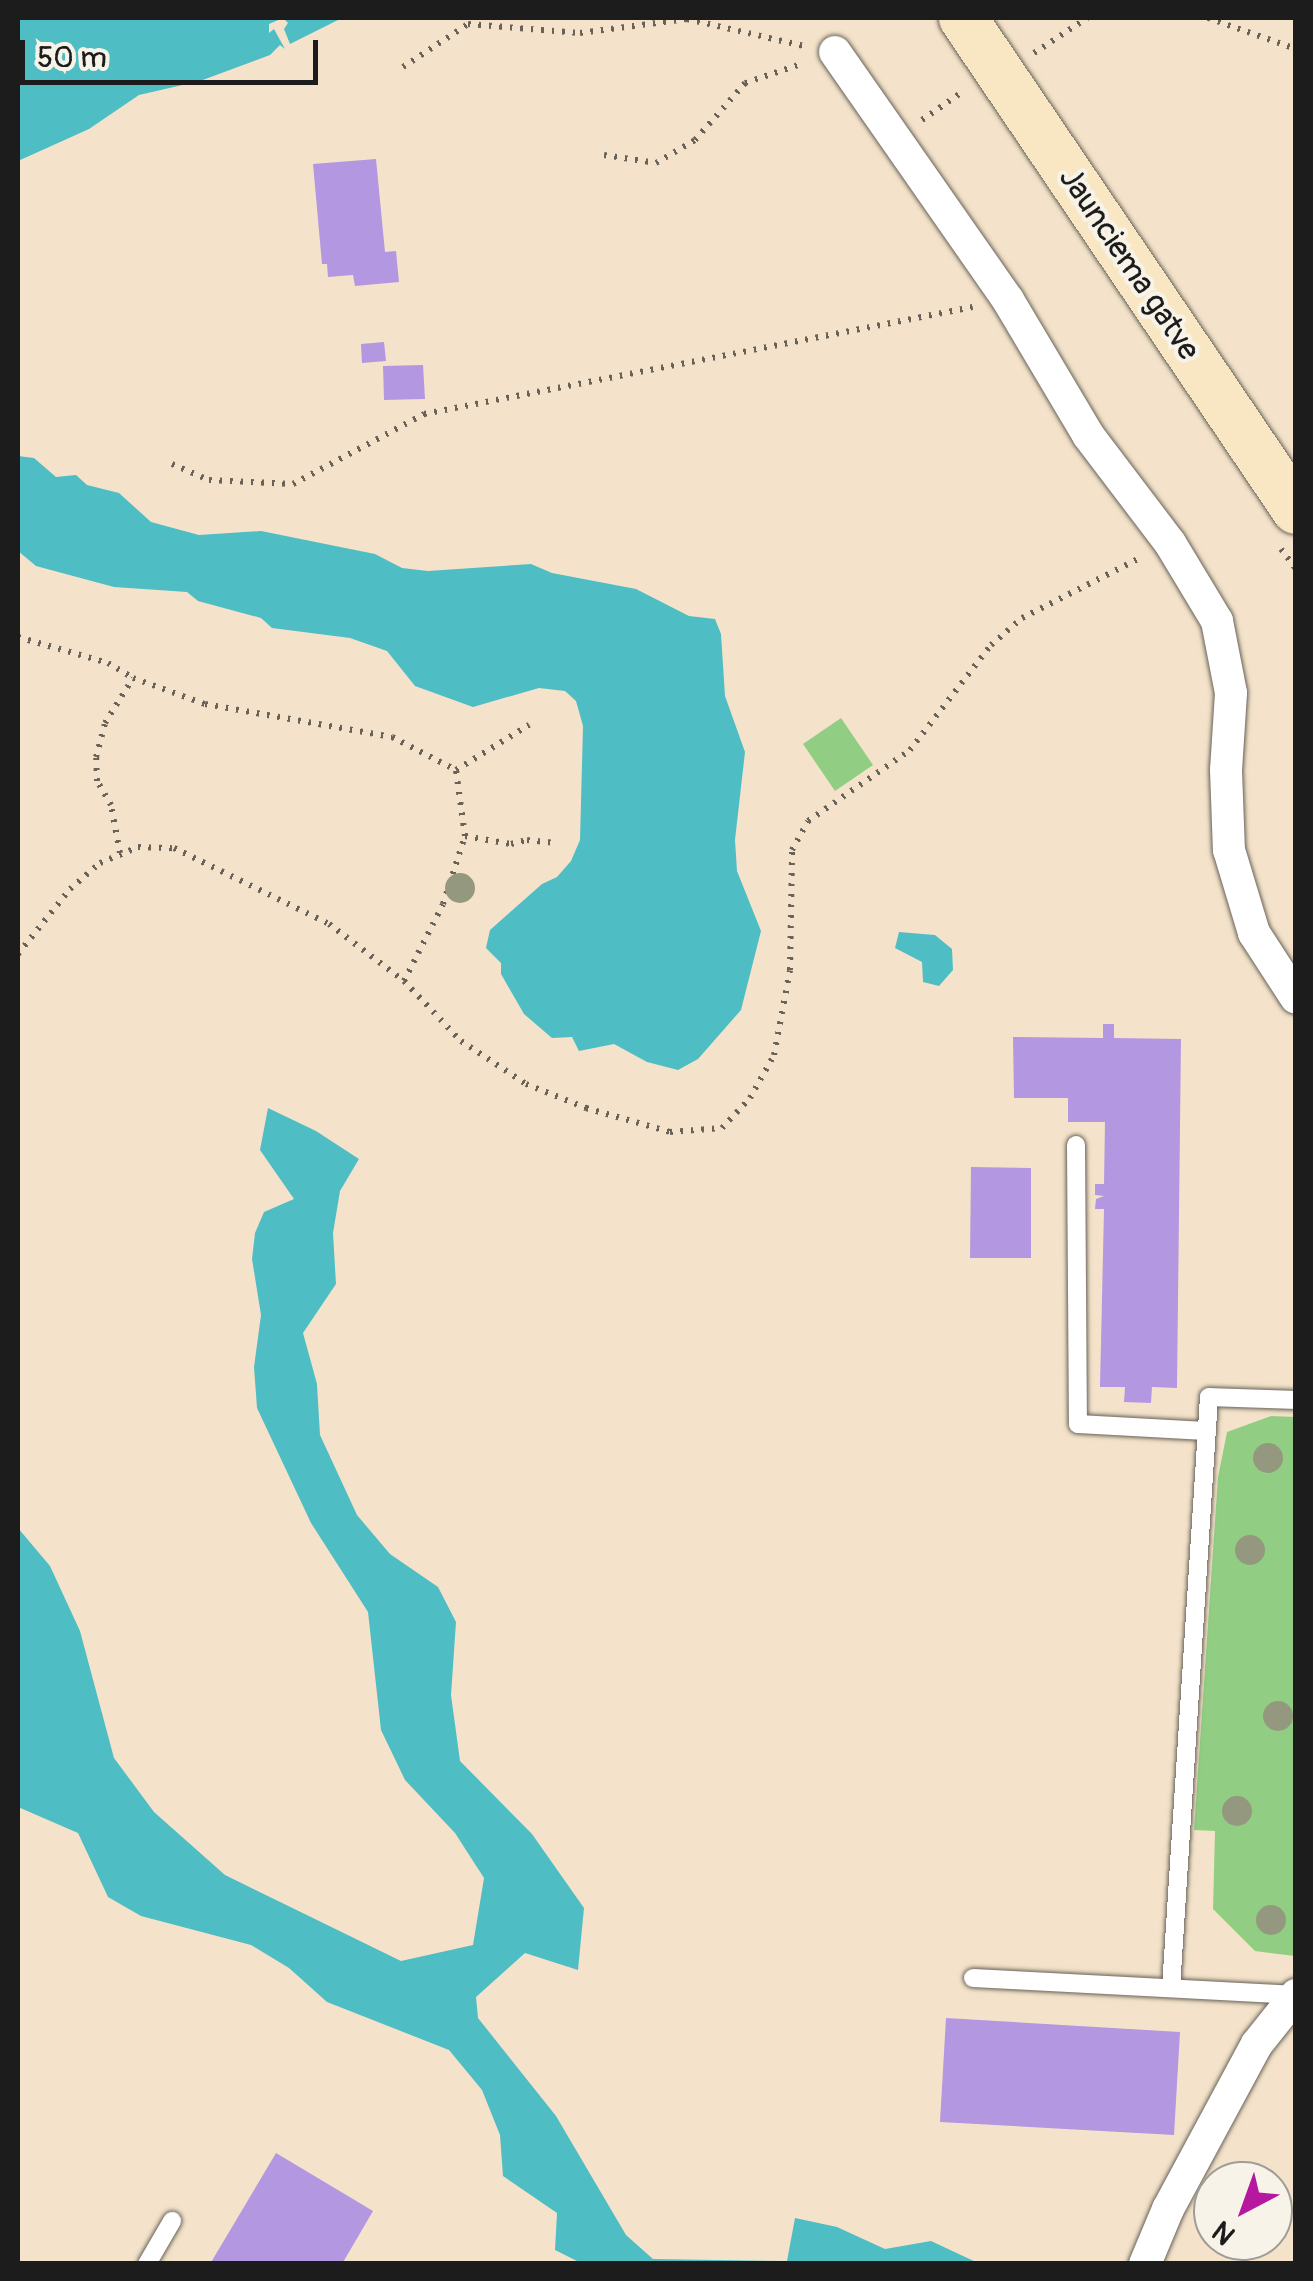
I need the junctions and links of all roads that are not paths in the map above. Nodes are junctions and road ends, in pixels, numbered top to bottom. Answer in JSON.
{"nodes":[{"id":1,"x":963,"y":18,"type":"edge"},
{"id":2,"x":834,"y":52,"type":"road end"},
{"id":3,"x":1296,"y":510,"type":"edge"},
{"id":4,"x":1296,"y":998,"type":"edge"},
{"id":5,"x":1076,"y":1145,"type":"dead end"},
{"id":6,"x":1296,"y":1400,"type":"edge"},
{"id":7,"x":1206,"y":1431,"type":"junction"},
{"id":8,"x":973,"y":1978,"type":"dead end"},
{"id":9,"x":1171,"y":1988,"type":"junction"},
{"id":10,"x":1294,"y":1995,"type":"edge"},
{"id":11,"x":172,"y":2221,"type":"dead end"},
{"id":12,"x":146,"y":2264,"type":"edge"},
{"id":13,"x":1144,"y":2264,"type":"edge"}],
"edges":[{"from":1,"to":3,"type":"main road","name":"Jaunciema gatve"},
{"from":2,"to":4,"type":"street"},
{"from":5,"to":7,"type":"lane"},
{"from":6,"to":7,"type":"lane"},
{"from":7,"to":9,"type":"lane"},
{"from":8,"to":9,"type":"lane"},
{"from":9,"to":10,"type":"lane"},
{"from":10,"to":13,"type":"street"},
{"from":11,"to":12,"type":"lane"}]}
